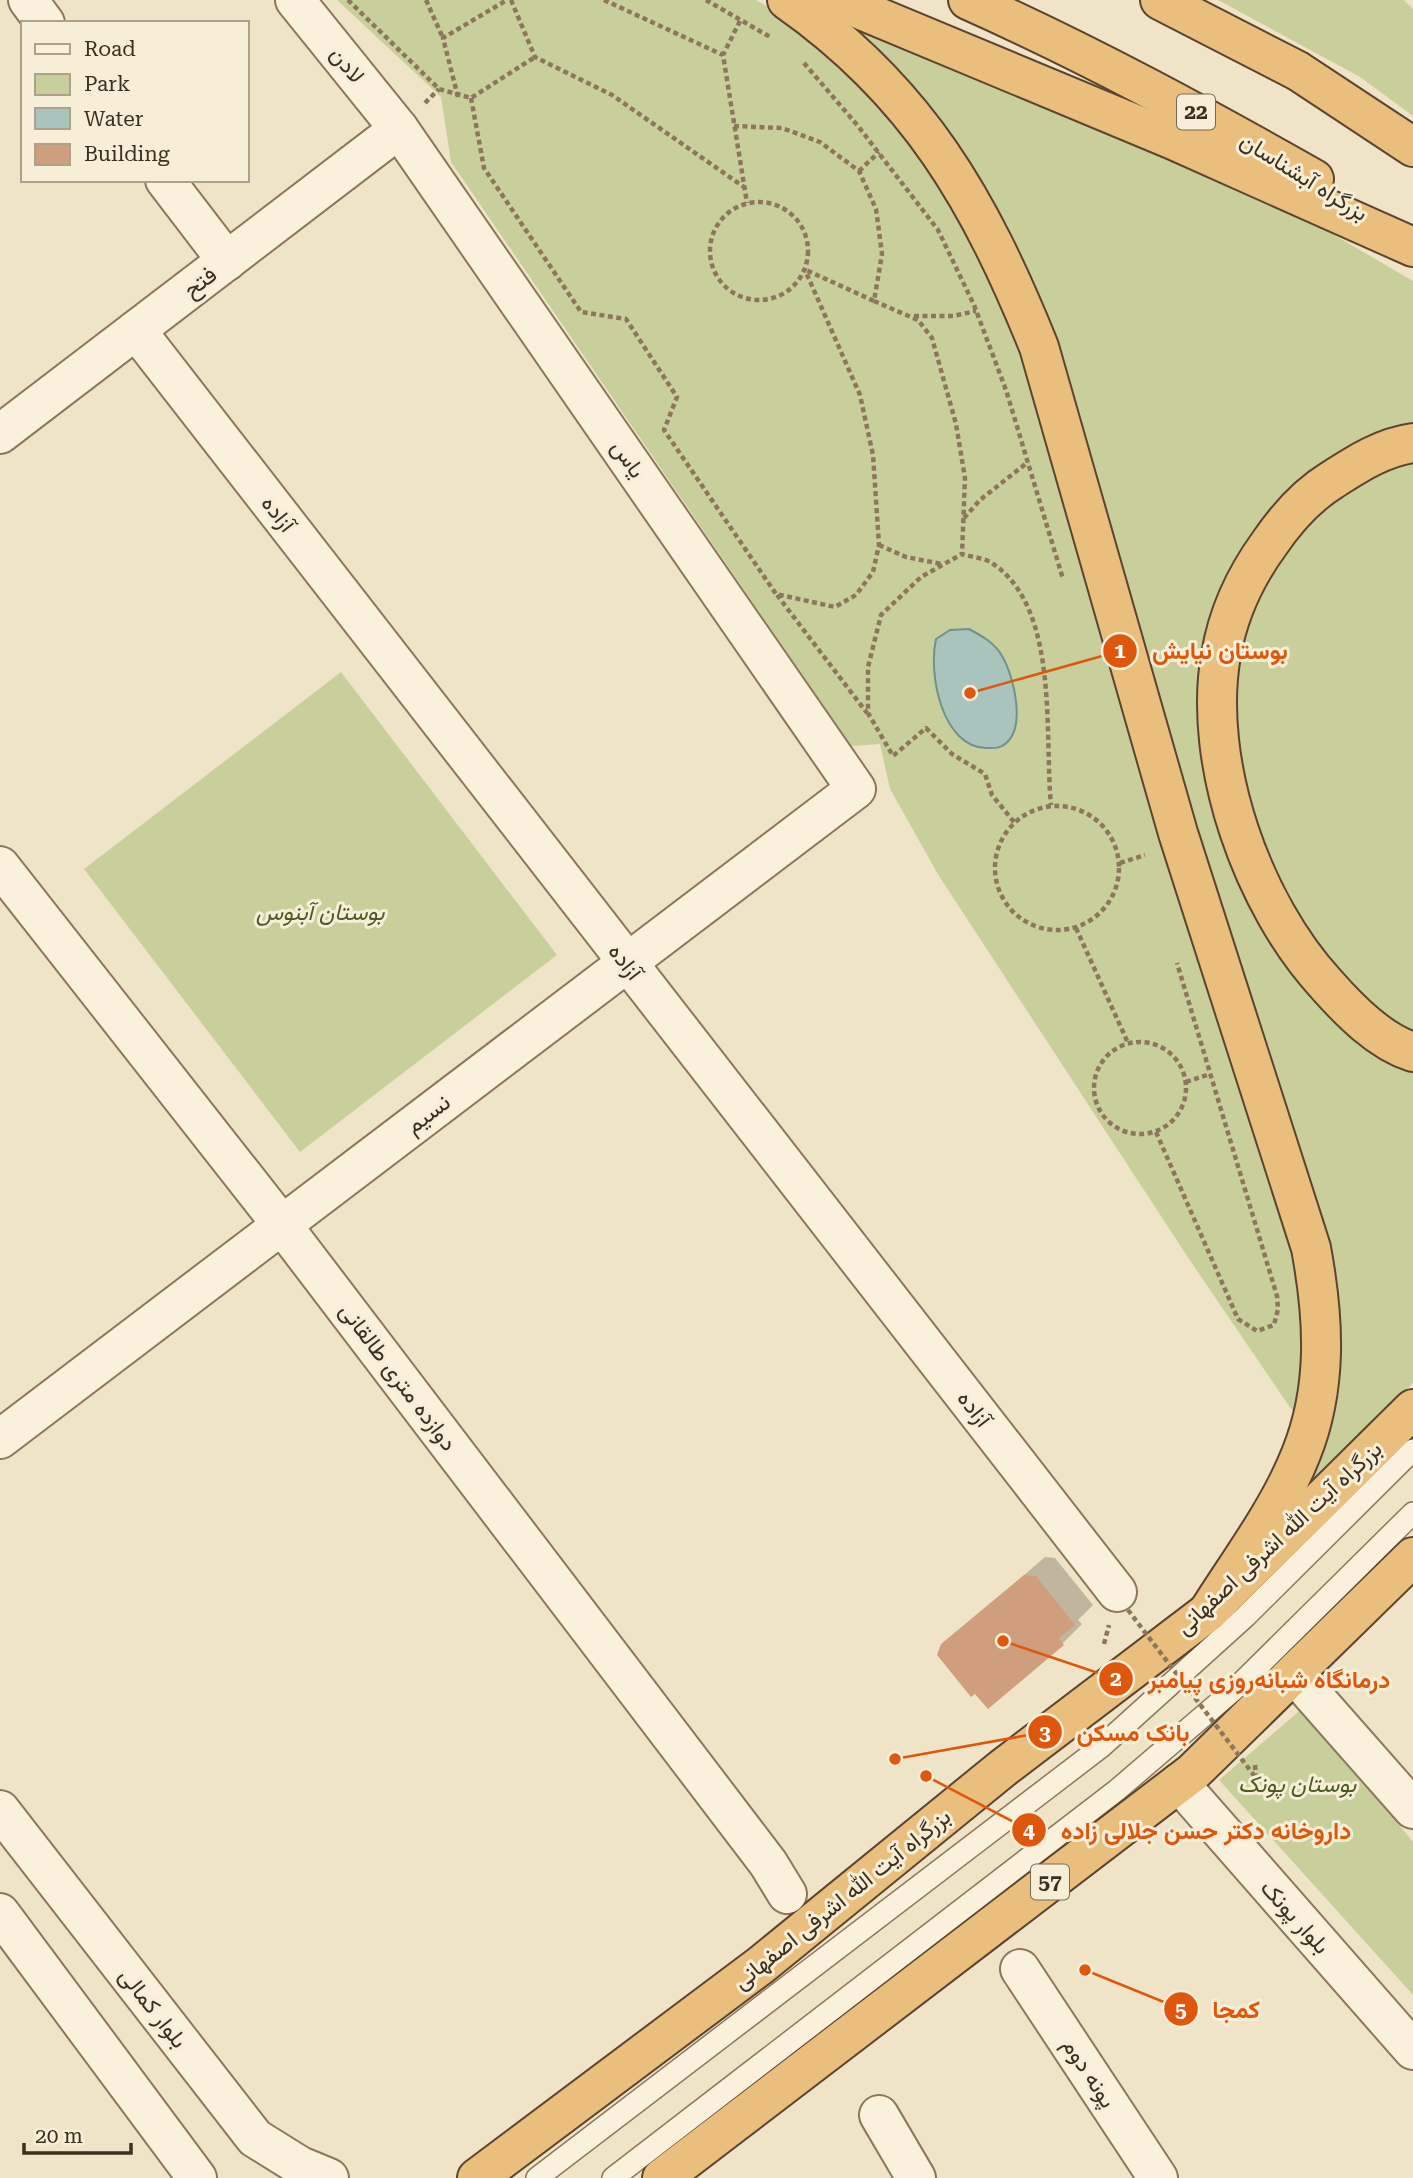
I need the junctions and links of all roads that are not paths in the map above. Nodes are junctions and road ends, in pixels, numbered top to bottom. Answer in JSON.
{"nodes":[{"id":1,"x":28,"y":0,"type":"edge"},
{"id":2,"x":295,"y":0,"type":"edge"},
{"id":3,"x":787,"y":0,"type":"edge"},
{"id":4,"x":837,"y":0,"type":"edge"},
{"id":5,"x":968,"y":0,"type":"edge"},
{"id":6,"x":1160,"y":0,"type":"edge"},
{"id":7,"x":44,"y":21,"type":"edge"},
{"id":8,"x":399,"y":130,"type":"junction"},
{"id":9,"x":1413,"y":147,"type":"edge"},
{"id":10,"x":167,"y":182,"type":"edge"},
{"id":11,"x":1413,"y":246,"type":"edge"},
{"id":12,"x":227,"y":261,"type":"junction"},
{"id":13,"x":136,"y":330,"type":"junction"},
{"id":14,"x":3,"y":424,"type":"edge"},
{"id":15,"x":1413,"y":443,"type":"edge"},
{"id":16,"x":856,"y":789,"type":"joint"},
{"id":17,"x":0,"y":866,"type":"edge"},
{"id":18,"x":626,"y":964,"type":"junction"},
{"id":19,"x":1413,"y":1052,"type":"edge"},
{"id":20,"x":282,"y":1225,"type":"junction"},
{"id":21,"x":1413,"y":1409,"type":"edge"},
{"id":22,"x":0,"y":1439,"type":"edge"},
{"id":23,"x":1413,"y":1450,"type":"edge"},
{"id":24,"x":1413,"y":1513,"type":"edge"},
{"id":25,"x":1413,"y":1557,"type":"edge"},
{"id":26,"x":1122,"y":1602,"type":"road end"},
{"id":27,"x":1208,"y":1612,"type":"junction"},
{"id":28,"x":1295,"y":1675,"type":"junction"},
{"id":29,"x":1179,"y":1783,"type":"junction"},
{"id":30,"x":1413,"y":1809,"type":"edge"},
{"id":31,"x":0,"y":1810,"type":"edge"},
{"id":32,"x":787,"y":1894,"type":"dead end"},
{"id":33,"x":0,"y":1913,"type":"edge"},
{"id":34,"x":1020,"y":1969,"type":"dead end"},
{"id":35,"x":1413,"y":2050,"type":"edge"},
{"id":36,"x":879,"y":2115,"type":"dead end"},
{"id":37,"x":312,"y":2174,"type":"edge"},
{"id":38,"x":478,"y":2177,"type":"edge"},
{"id":39,"x":197,"y":2178,"type":"edge"},
{"id":40,"x":537,"y":2178,"type":"edge"},
{"id":41,"x":613,"y":2178,"type":"edge"},
{"id":42,"x":662,"y":2178,"type":"edge"},
{"id":43,"x":916,"y":2178,"type":"edge"},
{"id":44,"x":1158,"y":2178,"type":"edge"}],
"edges":[{"from":1,"to":7,"type":"street"},
{"from":2,"to":8,"type":"street","name":"لادن"},
{"from":3,"to":27,"type":"highway"},
{"from":4,"to":11,"type":"highway"},
{"from":5,"to":11,"type":"highway","name":"بزرگراه آبشناسان","number":"22"},
{"from":6,"to":9,"type":"highway"},
{"from":8,"to":12,"type":"street","name":"فتح"},
{"from":8,"to":16,"type":"street","name":"یاس"},
{"from":10,"to":12,"type":"street"},
{"from":12,"to":13,"type":"street","name":"فتح"},
{"from":13,"to":14,"type":"street","name":"فتح"},
{"from":13,"to":18,"type":"street","name":"آزاده"},
{"from":15,"to":19,"type":"highway"},
{"from":16,"to":18,"type":"street","name":"نسیم"},
{"from":17,"to":20,"type":"street","name":"دوازده متری طالقانی"},
{"from":18,"to":20,"type":"street","name":"نسیم"},
{"from":18,"to":26,"type":"street","name":"آزاده"},
{"from":20,"to":22,"type":"street","name":"نسیم"},
{"from":20,"to":32,"type":"street","name":"دوازده متری طالقانی"},
{"from":21,"to":27,"type":"highway","name":"بزرگراه آیت الله اشرفی اصفهانی"},
{"from":23,"to":40,"type":"lane"},
{"from":24,"to":41,"type":"lane"},
{"from":25,"to":28,"type":"highway","number":"57"},
{"from":27,"to":38,"type":"highway","name":"بزرگراه آیت الله اشرفی اصفهانی"},
{"from":28,"to":29,"type":"highway","number":"57"},
{"from":28,"to":30,"type":"street"},
{"from":29,"to":35,"type":"street","name":"بلوار پونک"},
{"from":29,"to":42,"type":"highway","number":"57"},
{"from":31,"to":37,"type":"street","name":"بلوار کمالی"},
{"from":33,"to":39,"type":"street"},
{"from":34,"to":44,"type":"street","name":"پونه دوم"},
{"from":36,"to":43,"type":"street"}]}
